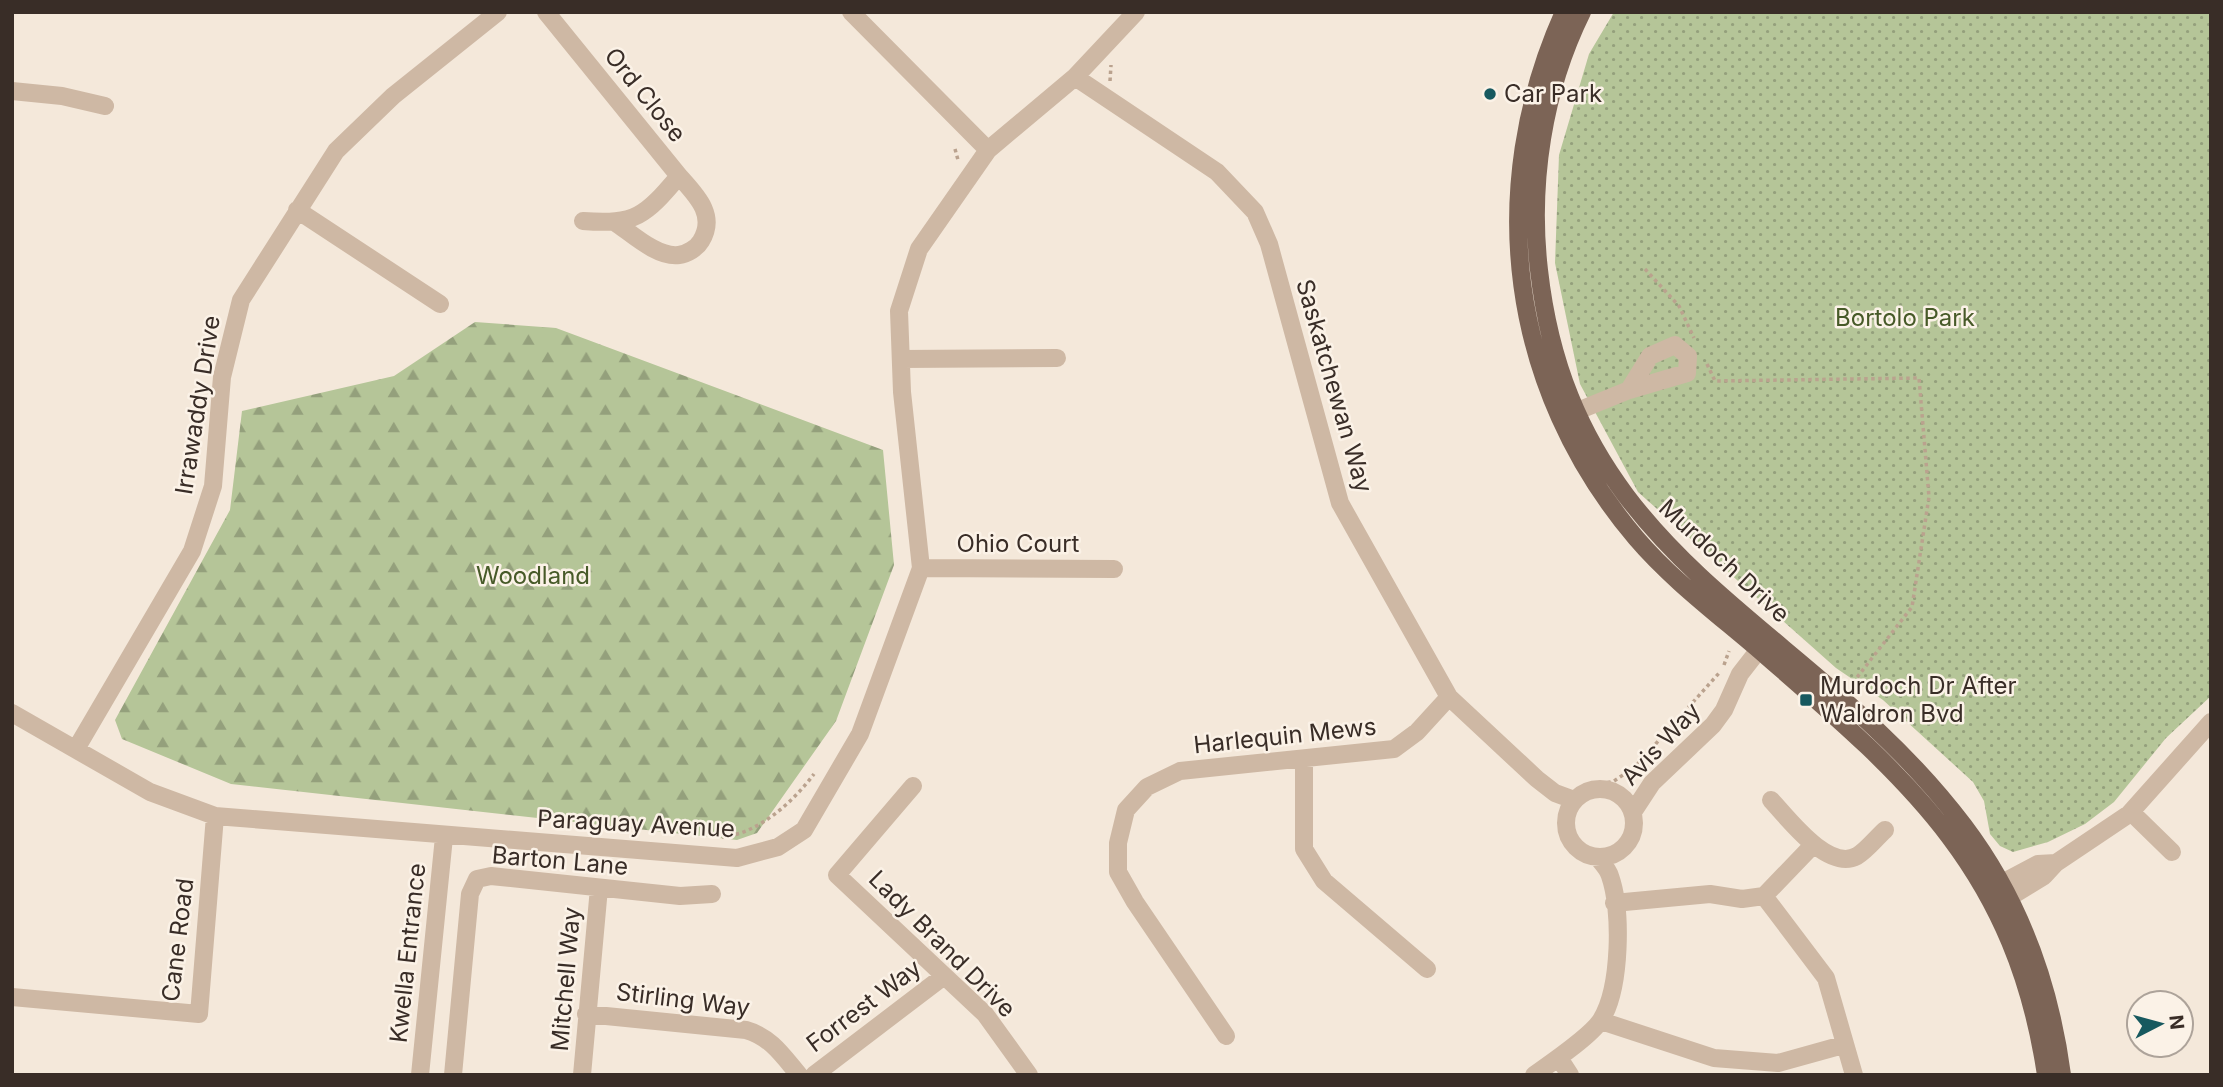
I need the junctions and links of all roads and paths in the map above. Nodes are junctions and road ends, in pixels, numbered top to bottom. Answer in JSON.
{"nodes":[{"id":1,"x":498,"y":12,"type":"edge"},
{"id":2,"x":546,"y":12,"type":"edge"},
{"id":3,"x":851,"y":12,"type":"edge"},
{"id":4,"x":1136,"y":12,"type":"edge"},
{"id":5,"x":1564,"y":12,"type":"edge"},
{"id":6,"x":1582,"y":12,"type":"edge"},
{"id":7,"x":1114,"y":60,"type":"dead end"},
{"id":8,"x":1075,"y":77,"type":"junction"},
{"id":9,"x":1115,"y":87,"type":"dead end"},
{"id":10,"x":12,"y":91,"type":"edge"},
{"id":11,"x":105,"y":106,"type":"dead end"},
{"id":12,"x":955,"y":149,"type":"dead end"},
{"id":13,"x":988,"y":149,"type":"junction"},
{"id":14,"x":958,"y":168,"type":"dead end"},
{"id":15,"x":678,"y":176,"type":"junction"},
{"id":16,"x":297,"y":211,"type":"junction"},
{"id":17,"x":583,"y":221,"type":"dead end"},
{"id":18,"x":616,"y":223,"type":"junction"},
{"id":19,"x":1645,"y":269,"type":"dead end"},
{"id":20,"x":440,"y":303,"type":"dead end"},
{"id":21,"x":1697,"y":344,"type":"dead end"},
{"id":22,"x":1703,"y":356,"type":"dead end"},
{"id":23,"x":1057,"y":358,"type":"dead end"},
{"id":24,"x":901,"y":359,"type":"junction"},
{"id":25,"x":1629,"y":390,"type":"dead end"},
{"id":26,"x":1574,"y":412,"type":"junction"},
{"id":27,"x":921,"y":568,"type":"junction"},
{"id":28,"x":1114,"y":569,"type":"dead end"},
{"id":29,"x":1763,"y":644,"type":"junction"},
{"id":30,"x":1728,"y":651,"type":"dead end"},
{"id":31,"x":1847,"y":691,"type":"dead end"},
{"id":32,"x":1449,"y":697,"type":"junction"},
{"id":33,"x":12,"y":713,"type":"edge"},
{"id":34,"x":2211,"y":722,"type":"edge"},
{"id":35,"x":76,"y":749,"type":"junction"},
{"id":36,"x":1304,"y":759,"type":"junction"},
{"id":37,"x":820,"y":767,"type":"dead end"},
{"id":38,"x":913,"y":786,"type":"dead end"},
{"id":39,"x":1579,"y":795,"type":"junction"},
{"id":40,"x":1771,"y":800,"type":"dead end"},
{"id":41,"x":1633,"y":812,"type":"junction"},
{"id":42,"x":2131,"y":812,"type":"junction"},
{"id":43,"x":215,"y":816,"type":"junction"},
{"id":44,"x":1885,"y":830,"type":"dead end"},
{"id":45,"x":444,"y":836,"type":"junction"},
{"id":46,"x":716,"y":838,"type":"dead end"},
{"id":47,"x":1813,"y":845,"type":"junction"},
{"id":48,"x":2172,"y":852,"type":"dead end"},
{"id":49,"x":1598,"y":858,"type":"junction"},
{"id":50,"x":599,"y":888,"type":"junction"},
{"id":51,"x":712,"y":894,"type":"dead end"},
{"id":52,"x":1999,"y":895,"type":"junction"},
{"id":53,"x":1764,"y":896,"type":"junction"},
{"id":54,"x":1614,"y":902,"type":"junction"},
{"id":55,"x":1427,"y":969,"type":"dead end"},
{"id":56,"x":944,"y":976,"type":"junction"},
{"id":57,"x":12,"y":997,"type":"edge"},
{"id":58,"x":586,"y":1014,"type":"junction"},
{"id":59,"x":1601,"y":1021,"type":"junction"},
{"id":60,"x":1226,"y":1036,"type":"dead end"},
{"id":61,"x":1843,"y":1045,"type":"junction"},
{"id":62,"x":1559,"y":1058,"type":"junction"},
{"id":63,"x":1713,"y":1066,"type":"edge"},
{"id":64,"x":420,"y":1075,"type":"edge"},
{"id":65,"x":453,"y":1075,"type":"edge"},
{"id":66,"x":582,"y":1075,"type":"edge"},
{"id":67,"x":799,"y":1075,"type":"edge"},
{"id":68,"x":814,"y":1075,"type":"edge"},
{"id":69,"x":1029,"y":1075,"type":"edge"},
{"id":70,"x":1534,"y":1075,"type":"edge"},
{"id":71,"x":1570,"y":1075,"type":"edge"},
{"id":72,"x":1854,"y":1075,"type":"edge"},
{"id":73,"x":2046,"y":1075,"type":"edge"},
{"id":74,"x":2063,"y":1075,"type":"edge"}],
"edges":[{"from":1,"to":16,"type":"street","name":"Irrawaddy Drive"},
{"from":2,"to":15,"type":"street","name":"Ord Close"},
{"from":3,"to":13,"type":"street"},
{"from":4,"to":8,"type":"street","name":"Paraguay Avenue"},
{"from":5,"to":29,"type":"main road","name":"Murdoch Drive"},
{"from":6,"to":26,"type":"main road","name":"Murdoch Drive"},
{"from":7,"to":9,"type":"path"},
{"from":8,"to":13,"type":"street","name":"Paraguay Avenue"},
{"from":8,"to":32,"type":"street","name":"Saskatchewan Way"},
{"from":10,"to":11,"type":"street"},
{"from":12,"to":14,"type":"path"},
{"from":13,"to":24,"type":"street","name":"Paraguay Avenue"},
{"from":15,"to":18,"type":"street","name":"Ord Close"},
{"from":15,"to":18,"type":"street","name":"Ord Close"},
{"from":16,"to":20,"type":"street"},
{"from":16,"to":35,"type":"street","name":"Irrawaddy Drive"},
{"from":17,"to":18,"type":"street","name":"Ord Close"},
{"from":19,"to":21,"type":"path"},
{"from":22,"to":31,"type":"path"},
{"from":23,"to":24,"type":"street"},
{"from":24,"to":27,"type":"street","name":"Paraguay Avenue"},
{"from":25,"to":26,"type":"street"},
{"from":26,"to":29,"type":"main road","name":"Murdoch Drive"},
{"from":27,"to":28,"type":"street","name":"Ohio Court"},
{"from":27,"to":45,"type":"street","name":"Paraguay Avenue"},
{"from":29,"to":41,"type":"street","name":"Avis Way"},
{"from":29,"to":52,"type":"main road","name":"Murdoch Drive"},
{"from":30,"to":39,"type":"path"},
{"from":32,"to":36,"type":"street","name":"Harlequin Mews"},
{"from":32,"to":39,"type":"street","name":"Saskatchewan Way"},
{"from":33,"to":35,"type":"street","name":"Paraguay Avenue"},
{"from":34,"to":42,"type":"street"},
{"from":35,"to":43,"type":"street","name":"Paraguay Avenue"},
{"from":36,"to":55,"type":"street"},
{"from":36,"to":60,"type":"street","name":"Harlequin Mews"},
{"from":37,"to":46,"type":"path"},
{"from":38,"to":56,"type":"street","name":"Lady Brand Drive"},
{"from":39,"to":41,"type":"street"},
{"from":39,"to":49,"type":"street"},
{"from":40,"to":47,"type":"street"},
{"from":41,"to":49,"type":"street"},
{"from":42,"to":48,"type":"street"},
{"from":42,"to":52,"type":"street"},
{"from":43,"to":45,"type":"street","name":"Paraguay Avenue"},
{"from":43,"to":57,"type":"street","name":"Cane Road"},
{"from":44,"to":47,"type":"street"},
{"from":45,"to":64,"type":"street","name":"Kwella Entrance"},
{"from":47,"to":53,"type":"street"},
{"from":49,"to":54,"type":"street"},
{"from":50,"to":51,"type":"street","name":"Barton Lane"},
{"from":50,"to":58,"type":"street","name":"Mitchell Way"},
{"from":50,"to":65,"type":"street","name":"Barton Lane"},
{"from":52,"to":73,"type":"main road","name":"Murdoch Drive"},
{"from":52,"to":74,"type":"main road","name":"Murdoch Drive"},
{"from":53,"to":54,"type":"street"},
{"from":53,"to":61,"type":"street"},
{"from":54,"to":59,"type":"street"},
{"from":56,"to":68,"type":"street","name":"Forrest Way"},
{"from":56,"to":69,"type":"street","name":"Lady Brand Drive"},
{"from":58,"to":66,"type":"street","name":"Mitchell Way"},
{"from":58,"to":67,"type":"street","name":"Stirling Way"},
{"from":59,"to":62,"type":"street"},
{"from":59,"to":63,"type":"street"},
{"from":61,"to":63,"type":"street"},
{"from":61,"to":72,"type":"street"},
{"from":62,"to":70,"type":"street"},
{"from":62,"to":71,"type":"street"}]}
